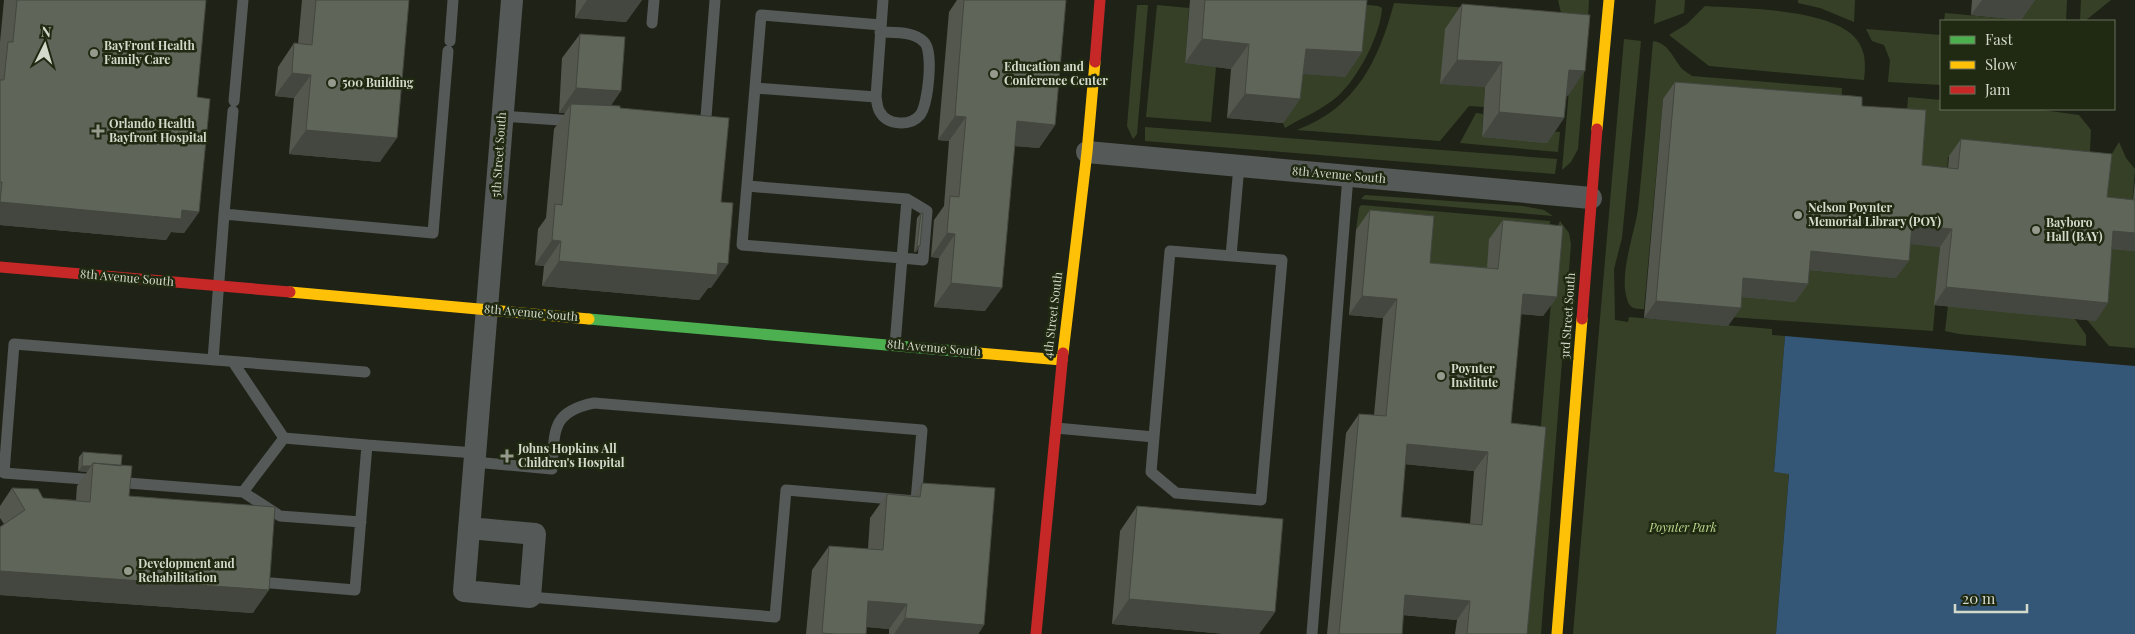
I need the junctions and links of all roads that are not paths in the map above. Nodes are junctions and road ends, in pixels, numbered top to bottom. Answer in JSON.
{"nodes":[{"id":1,"x":242,"y":0,"type":"edge"},
{"id":2,"x":453,"y":0,"type":"edge"},
{"id":3,"x":512,"y":0,"type":"edge"},
{"id":4,"x":654,"y":0,"type":"edge"},
{"id":5,"x":715,"y":0,"type":"edge"},
{"id":6,"x":882,"y":0,"type":"edge"},
{"id":7,"x":1100,"y":0,"type":"edge"},
{"id":8,"x":1609,"y":0,"type":"edge"},
{"id":9,"x":652,"y":23,"type":"dead end"},
{"id":10,"x":881,"y":29,"type":"junction"},
{"id":11,"x":755,"y":88,"type":"junction"},
{"id":12,"x":876,"y":97,"type":"junction"},
{"id":13,"x":502,"y":116,"type":"junction"},
{"id":14,"x":587,"y":122,"type":"edge"},
{"id":15,"x":700,"y":131,"type":"edge"},
{"id":16,"x":1087,"y":152,"type":"junction"},
{"id":17,"x":1239,"y":166,"type":"junction"},
{"id":18,"x":1348,"y":176,"type":"junction"},
{"id":19,"x":747,"y":186,"type":"junction"},
{"id":20,"x":1591,"y":198,"type":"junction"},
{"id":21,"x":907,"y":199,"type":"junction"},
{"id":22,"x":224,"y":214,"type":"junction"},
{"id":23,"x":1231,"y":256,"type":"junction"},
{"id":24,"x":902,"y":258,"type":"junction"},
{"id":25,"x":0,"y":267,"type":"edge"},
{"id":26,"x":218,"y":286,"type":"junction"},
{"id":27,"x":487,"y":310,"type":"junction"},
{"id":28,"x":895,"y":345,"type":"junction"},
{"id":29,"x":213,"y":360,"type":"junction"},
{"id":30,"x":1062,"y":360,"type":"junction"},
{"id":31,"x":233,"y":362,"type":"junction"},
{"id":32,"x":365,"y":372,"type":"dead end"},
{"id":33,"x":1056,"y":428,"type":"junction"},
{"id":34,"x":1154,"y":437,"type":"junction"},
{"id":35,"x":284,"y":438,"type":"junction"},
{"id":36,"x":367,"y":445,"type":"junction"},
{"id":37,"x":475,"y":458,"type":"junction"},
{"id":38,"x":243,"y":492,"type":"junction"},
{"id":39,"x":361,"y":522,"type":"junction"},
{"id":40,"x":469,"y":528,"type":"junction"},
{"id":41,"x":271,"y":583,"type":"edge"},
{"id":42,"x":530,"y":596,"type":"junction"},
{"id":43,"x":1036,"y":634,"type":"edge"},
{"id":44,"x":1312,"y":634,"type":"edge"},
{"id":45,"x":1557,"y":634,"type":"edge"}],
"edges":[{"from":1,"to":22,"type":"lane"},
{"from":2,"to":22,"type":"lane"},
{"from":3,"to":13,"type":"street","name":"5th Street South"},
{"from":4,"to":9,"type":"lane"},
{"from":5,"to":15,"type":"lane"},
{"from":6,"to":10,"type":"lane"},
{"from":7,"to":16,"type":"street","name":"4th Street South"},
{"from":8,"to":20,"type":"street","name":"3rd Street South"},
{"from":10,"to":11,"type":"lane"},
{"from":10,"to":12,"type":"lane"},
{"from":10,"to":12,"type":"lane"},
{"from":11,"to":12,"type":"lane"},
{"from":11,"to":19,"type":"lane"},
{"from":13,"to":14,"type":"lane"},
{"from":13,"to":27,"type":"street","name":"5th Street South"},
{"from":16,"to":17,"type":"street","name":"8th Avenue South"},
{"from":16,"to":30,"type":"street","name":"4th Street South"},
{"from":17,"to":18,"type":"street","name":"8th Avenue South"},
{"from":17,"to":23,"type":"lane"},
{"from":18,"to":20,"type":"street","name":"8th Avenue South"},
{"from":18,"to":44,"type":"lane"},
{"from":19,"to":21,"type":"lane"},
{"from":19,"to":24,"type":"lane"},
{"from":20,"to":45,"type":"street","name":"3rd Street South"},
{"from":21,"to":24,"type":"lane"},
{"from":21,"to":24,"type":"lane"},
{"from":22,"to":26,"type":"lane"},
{"from":23,"to":34,"type":"lane"},
{"from":23,"to":34,"type":"lane"},
{"from":24,"to":28,"type":"lane"},
{"from":25,"to":26,"type":"street","name":"8th Avenue South"},
{"from":26,"to":27,"type":"street","name":"8th Avenue South"},
{"from":26,"to":29,"type":"lane"},
{"from":27,"to":28,"type":"street","name":"8th Avenue South"},
{"from":27,"to":37,"type":"street","name":"5th Street South"},
{"from":28,"to":30,"type":"street","name":"8th Avenue South"},
{"from":29,"to":31,"type":"lane"},
{"from":29,"to":38,"type":"lane"},
{"from":30,"to":33,"type":"street","name":"4th Street South"},
{"from":31,"to":32,"type":"lane"},
{"from":31,"to":35,"type":"lane"},
{"from":33,"to":34,"type":"lane"},
{"from":33,"to":43,"type":"street","name":"4th Street South"},
{"from":35,"to":36,"type":"lane"},
{"from":35,"to":38,"type":"lane"},
{"from":36,"to":37,"type":"lane"},
{"from":36,"to":39,"type":"lane"},
{"from":37,"to":40,"type":"street","name":"5th Street South"},
{"from":37,"to":42,"type":"lane"},
{"from":38,"to":39,"type":"lane"},
{"from":39,"to":41,"type":"lane"},
{"from":40,"to":42,"type":"street"},
{"from":40,"to":42,"type":"street","name":"5th Street South"}]}
